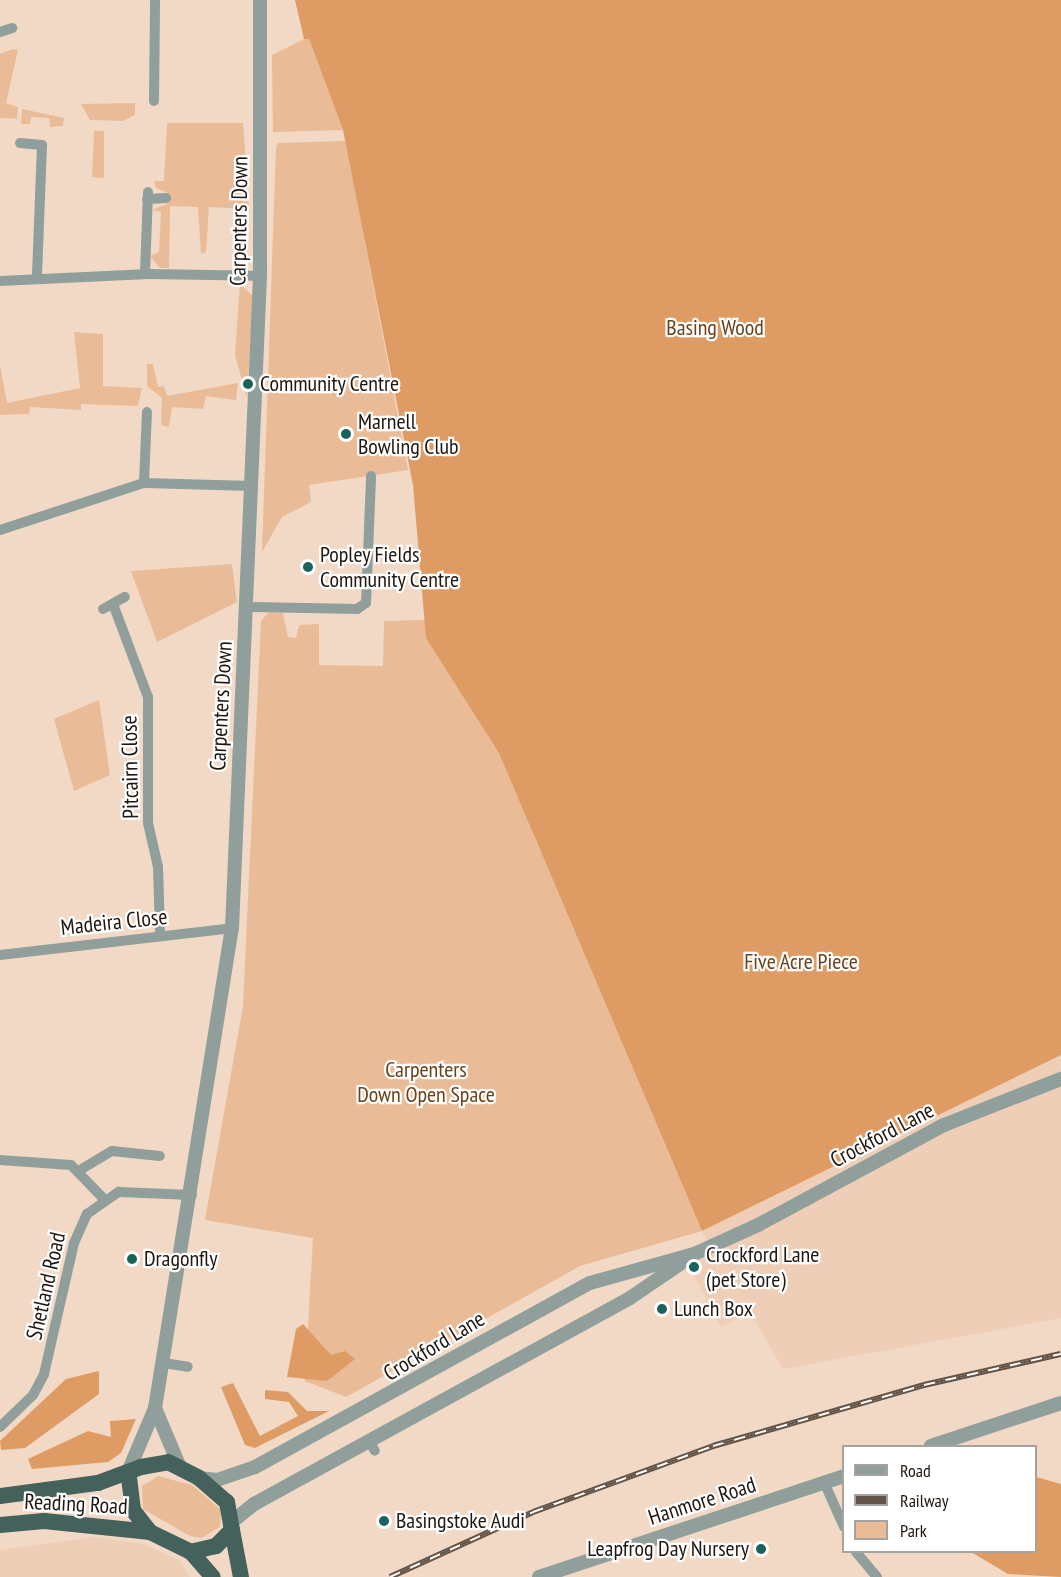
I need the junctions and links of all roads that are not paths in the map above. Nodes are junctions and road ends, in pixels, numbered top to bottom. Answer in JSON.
{"nodes":[{"id":1,"x":155,"y":0,"type":"edge"},
{"id":2,"x":260,"y":0,"type":"edge"},
{"id":3,"x":12,"y":27,"type":"dead end"},
{"id":4,"x":0,"y":32,"type":"edge"},
{"id":5,"x":154,"y":101,"type":"dead end"},
{"id":6,"x":20,"y":143,"type":"dead end"},
{"id":7,"x":166,"y":198,"type":"dead end"},
{"id":8,"x":145,"y":274,"type":"junction"},
{"id":9,"x":260,"y":276,"type":"junction"},
{"id":10,"x":37,"y":277,"type":"junction"},
{"id":11,"x":0,"y":281,"type":"edge"},
{"id":12,"x":147,"y":412,"type":"dead end"},
{"id":13,"x":371,"y":476,"type":"dead end"},
{"id":14,"x":144,"y":483,"type":"junction"},
{"id":15,"x":252,"y":486,"type":"junction"},
{"id":16,"x":0,"y":530,"type":"edge"},
{"id":17,"x":125,"y":597,"type":"dead end"},
{"id":18,"x":113,"y":604,"type":"junction"},
{"id":19,"x":247,"y":607,"type":"junction"},
{"id":20,"x":102,"y":609,"type":"dead end"},
{"id":21,"x":232,"y":928,"type":"junction"},
{"id":22,"x":160,"y":936,"type":"junction"},
{"id":23,"x":0,"y":955,"type":"edge"},
{"id":24,"x":1061,"y":1079,"type":"edge"},
{"id":25,"x":163,"y":1159,"type":"dead end"},
{"id":26,"x":0,"y":1160,"type":"edge"},
{"id":27,"x":80,"y":1170,"type":"junction"},
{"id":28,"x":192,"y":1195,"type":"junction"},
{"id":29,"x":104,"y":1199,"type":"junction"},
{"id":30,"x":694,"y":1254,"type":"junction"},
{"id":31,"x":164,"y":1363,"type":"junction"},
{"id":32,"x":188,"y":1367,"type":"dead end"},
{"id":33,"x":1061,"y":1403,"type":"edge"},
{"id":34,"x":155,"y":1408,"type":"junction"},
{"id":35,"x":0,"y":1427,"type":"edge"},
{"id":36,"x":934,"y":1445,"type":"edge"},
{"id":37,"x":179,"y":1465,"type":"junction"},
{"id":38,"x":128,"y":1472,"type":"junction"},
{"id":39,"x":842,"y":1476,"type":"edge"},
{"id":40,"x":199,"y":1478,"type":"junction"},
{"id":41,"x":824,"y":1482,"type":"junction"},
{"id":42,"x":0,"y":1496,"type":"edge"},
{"id":43,"x":0,"y":1525,"type":"edge"},
{"id":44,"x":842,"y":1525,"type":"edge"},
{"id":45,"x":233,"y":1526,"type":"junction"},
{"id":46,"x":150,"y":1532,"type":"junction"},
{"id":47,"x":191,"y":1552,"type":"junction"},
{"id":48,"x":858,"y":1553,"type":"edge"},
{"id":49,"x":213,"y":1577,"type":"edge"},
{"id":50,"x":241,"y":1577,"type":"edge"},
{"id":51,"x":539,"y":1577,"type":"edge"},
{"id":52,"x":877,"y":1577,"type":"edge"}],
"edges":[{"from":1,"to":5,"type":"street"},
{"from":2,"to":9,"type":"street","name":"Carpenters Down"},
{"from":3,"to":4,"type":"street"},
{"from":6,"to":10,"type":"street"},
{"from":7,"to":8,"type":"street"},
{"from":8,"to":9,"type":"street"},
{"from":8,"to":10,"type":"street"},
{"from":9,"to":15,"type":"street","name":"Carpenters Down"},
{"from":10,"to":11,"type":"street"},
{"from":12,"to":14,"type":"street"},
{"from":13,"to":19,"type":"street"},
{"from":14,"to":15,"type":"street"},
{"from":14,"to":16,"type":"street"},
{"from":15,"to":19,"type":"street","name":"Carpenters Down"},
{"from":17,"to":18,"type":"street"},
{"from":18,"to":20,"type":"street"},
{"from":18,"to":22,"type":"street","name":"Pitcairn Close"},
{"from":19,"to":21,"type":"street","name":"Carpenters Down"},
{"from":21,"to":22,"type":"street","name":"Madeira Close"},
{"from":21,"to":28,"type":"street","name":"Carpenters Down"},
{"from":22,"to":23,"type":"street","name":"Madeira Close"},
{"from":24,"to":30,"type":"street","name":"Crockford Lane"},
{"from":25,"to":27,"type":"street"},
{"from":26,"to":27,"type":"street"},
{"from":27,"to":29,"type":"street"},
{"from":28,"to":29,"type":"street"},
{"from":28,"to":31,"type":"street","name":"Carpenters Down"},
{"from":29,"to":35,"type":"street","name":"Shetland Road"},
{"from":30,"to":40,"type":"street","name":"Crockford Lane"},
{"from":30,"to":45,"type":"street","name":"Crockford Lane"},
{"from":31,"to":32,"type":"street"},
{"from":31,"to":34,"type":"street","name":"Carpenters Down"},
{"from":33,"to":36,"type":"street"},
{"from":34,"to":37,"type":"street"},
{"from":34,"to":38,"type":"street","name":"Carpenters Down"},
{"from":37,"to":38,"type":"highway"},
{"from":37,"to":40,"type":"highway"},
{"from":38,"to":42,"type":"highway","name":"Reading Road"},
{"from":38,"to":46,"type":"highway"},
{"from":39,"to":41,"type":"street","name":"Hanmore Road"},
{"from":40,"to":45,"type":"highway"},
{"from":41,"to":44,"type":"street"},
{"from":41,"to":51,"type":"street","name":"Hanmore Road"},
{"from":43,"to":46,"type":"highway","name":"Reading Road"},
{"from":45,"to":47,"type":"highway"},
{"from":45,"to":50,"type":"highway"},
{"from":46,"to":47,"type":"highway"},
{"from":47,"to":49,"type":"highway"},
{"from":48,"to":52,"type":"street"}]}
